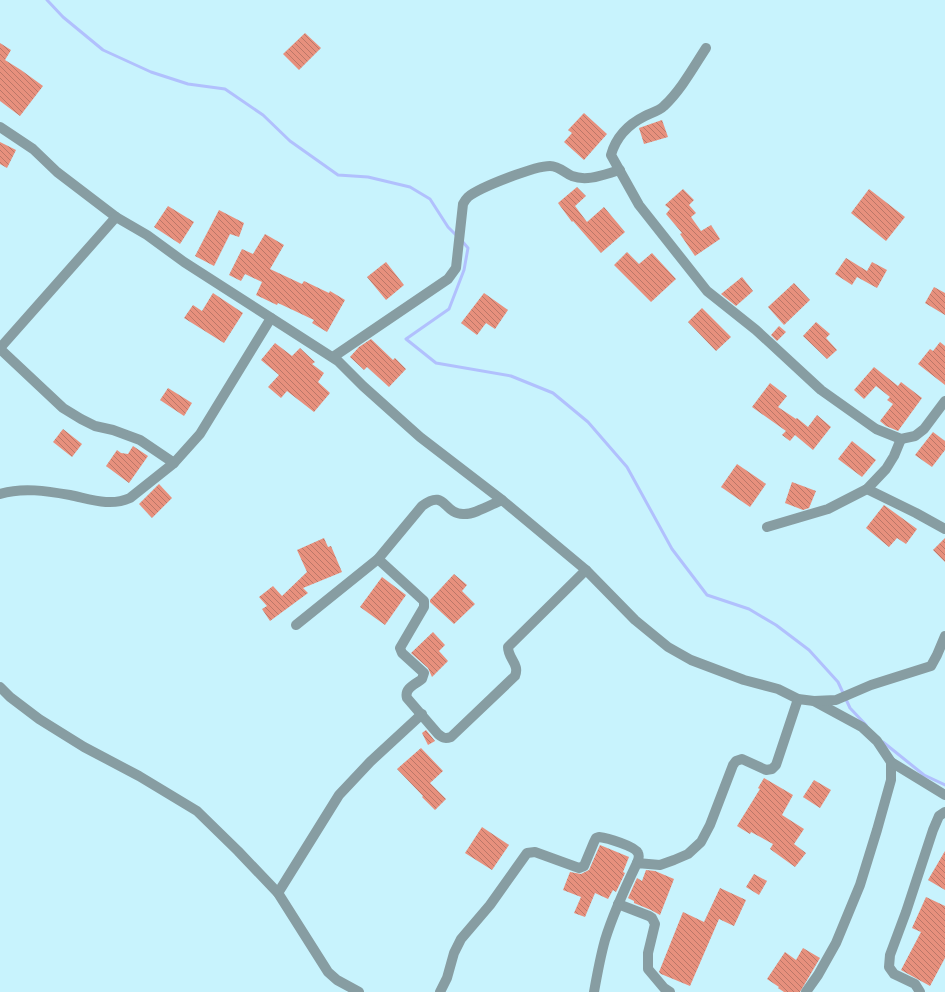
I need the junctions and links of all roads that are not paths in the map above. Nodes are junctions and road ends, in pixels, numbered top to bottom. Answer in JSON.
{"nodes":[{"id":1,"x":706,"y":48,"type":"dead end"},
{"id":2,"x":0,"y":127,"type":"edge"},
{"id":3,"x":620,"y":170,"type":"junction"},
{"id":4,"x":116,"y":217,"type":"junction"},
{"id":5,"x":271,"y":318,"type":"junction"},
{"id":6,"x":0,"y":348,"type":"edge"},
{"id":7,"x":333,"y":357,"type":"junction"},
{"id":8,"x":945,"y":401,"type":"edge"},
{"id":9,"x":901,"y":439,"type":"junction"},
{"id":10,"x":174,"y":463,"type":"junction"},
{"id":11,"x":867,"y":489,"type":"junction"},
{"id":12,"x":0,"y":494,"type":"edge"},
{"id":13,"x":502,"y":500,"type":"junction"},
{"id":14,"x":767,"y":527,"type":"dead end"},
{"id":15,"x":945,"y":529,"type":"edge"},
{"id":16,"x":378,"y":559,"type":"junction"},
{"id":17,"x":586,"y":570,"type":"junction"},
{"id":18,"x":296,"y":624,"type":"dead end"},
{"id":19,"x":945,"y":636,"type":"edge"},
{"id":20,"x":0,"y":687,"type":"edge"},
{"id":21,"x":798,"y":699,"type":"junction"},
{"id":22,"x":814,"y":701,"type":"junction"},
{"id":23,"x":422,"y":714,"type":"junction"},
{"id":24,"x":891,"y":762,"type":"junction"},
{"id":25,"x":945,"y":795,"type":"edge"},
{"id":26,"x":945,"y":812,"type":"edge"},
{"id":27,"x":637,"y":863,"type":"junction"},
{"id":28,"x":278,"y":893,"type":"junction"},
{"id":29,"x":618,"y":904,"type":"junction"},
{"id":30,"x":359,"y":992,"type":"edge"},
{"id":31,"x":440,"y":992,"type":"edge"},
{"id":32,"x":594,"y":992,"type":"edge"},
{"id":33,"x":670,"y":992,"type":"edge"},
{"id":34,"x":806,"y":992,"type":"edge"},
{"id":35,"x":920,"y":992,"type":"edge"}],
"edges":[{"from":1,"to":3,"type":"street"},
{"from":2,"to":4,"type":"street"},
{"from":3,"to":7,"type":"street"},
{"from":3,"to":9,"type":"street"},
{"from":4,"to":5,"type":"street"},
{"from":4,"to":6,"type":"street"},
{"from":5,"to":7,"type":"street"},
{"from":5,"to":10,"type":"street"},
{"from":6,"to":10,"type":"street"},
{"from":7,"to":13,"type":"street"},
{"from":8,"to":9,"type":"street"},
{"from":9,"to":11,"type":"street"},
{"from":10,"to":12,"type":"street"},
{"from":11,"to":14,"type":"street"},
{"from":11,"to":15,"type":"street"},
{"from":13,"to":16,"type":"street"},
{"from":13,"to":17,"type":"street"},
{"from":16,"to":18,"type":"street"},
{"from":16,"to":23,"type":"street"},
{"from":17,"to":21,"type":"street"},
{"from":17,"to":23,"type":"street"},
{"from":19,"to":22,"type":"street"},
{"from":20,"to":28,"type":"street"},
{"from":21,"to":22,"type":"street"},
{"from":21,"to":27,"type":"street"},
{"from":22,"to":24,"type":"street"},
{"from":23,"to":28,"type":"street"},
{"from":24,"to":25,"type":"street"},
{"from":24,"to":34,"type":"street"},
{"from":26,"to":35,"type":"street"},
{"from":27,"to":29,"type":"street"},
{"from":27,"to":31,"type":"street"},
{"from":28,"to":30,"type":"street"},
{"from":29,"to":32,"type":"street"},
{"from":29,"to":33,"type":"street"}]}
